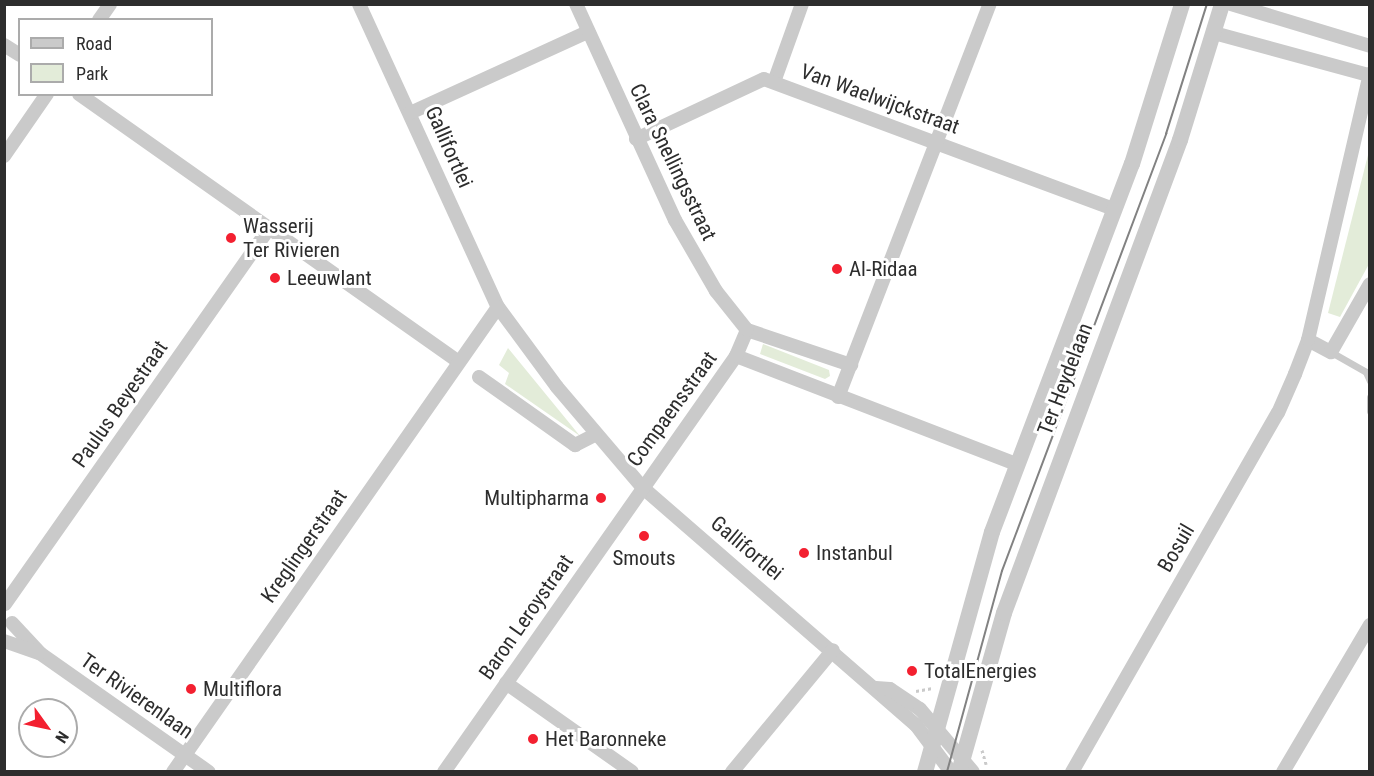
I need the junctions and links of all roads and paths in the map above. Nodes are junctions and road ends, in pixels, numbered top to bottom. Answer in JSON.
{"nodes":[{"id":1,"x":110,"y":4,"type":"edge"},
{"id":2,"x":359,"y":4,"type":"edge"},
{"id":3,"x":576,"y":4,"type":"edge"},
{"id":4,"x":802,"y":4,"type":"edge"},
{"id":5,"x":990,"y":4,"type":"edge"},
{"id":6,"x":1182,"y":4,"type":"edge"},
{"id":7,"x":1222,"y":4,"type":"edge"},
{"id":8,"x":1231,"y":4,"type":"edge"},
{"id":9,"x":100,"y":18,"type":"edge"},
{"id":10,"x":588,"y":32,"type":"junction"},
{"id":11,"x":1214,"y":33,"type":"junction"},
{"id":12,"x":4,"y":45,"type":"edge"},
{"id":13,"x":1370,"y":46,"type":"edge"},
{"id":14,"x":18,"y":54,"type":"edge"},
{"id":15,"x":1369,"y":75,"type":"edge"},
{"id":16,"x":774,"y":82,"type":"junction"},
{"id":17,"x":46,"y":96,"type":"edge"},
{"id":18,"x":82,"y":96,"type":"edge"},
{"id":19,"x":410,"y":113,"type":"junction"},
{"id":20,"x":636,"y":140,"type":"junction"},
{"id":21,"x":936,"y":142,"type":"junction"},
{"id":22,"x":4,"y":156,"type":"edge"},
{"id":23,"x":1114,"y":209,"type":"junction"},
{"id":24,"x":269,"y":228,"type":"junction"},
{"id":25,"x":1370,"y":284,"type":"edge"},
{"id":26,"x":498,"y":308,"type":"junction"},
{"id":27,"x":747,"y":330,"type":"junction"},
{"id":28,"x":1308,"y":340,"type":"junction"},
{"id":29,"x":1331,"y":352,"type":"junction"},
{"id":30,"x":736,"y":356,"type":"junction"},
{"id":31,"x":457,"y":361,"type":"junction"},
{"id":32,"x":851,"y":365,"type":"junction"},
{"id":33,"x":1368,"y":372,"type":"edge"},
{"id":34,"x":479,"y":377,"type":"dead end"},
{"id":35,"x":1370,"y":381,"type":"edge"},
{"id":36,"x":838,"y":397,"type":"junction"},
{"id":37,"x":1370,"y":397,"type":"edge"},
{"id":38,"x":1370,"y":411,"type":"edge"},
{"id":39,"x":596,"y":435,"type":"junction"},
{"id":40,"x":1016,"y":464,"type":"junction"},
{"id":41,"x":642,"y":487,"type":"junction"},
{"id":42,"x":5,"y":604,"type":"edge"},
{"id":43,"x":12,"y":623,"type":"junction"},
{"id":44,"x":1370,"y":625,"type":"edge"},
{"id":45,"x":4,"y":636,"type":"edge"},
{"id":46,"x":4,"y":641,"type":"edge"},
{"id":47,"x":833,"y":650,"type":"junction"},
{"id":48,"x":41,"y":654,"type":"junction"},
{"id":49,"x":507,"y":683,"type":"junction"},
{"id":50,"x":876,"y":688,"type":"junction"},
{"id":51,"x":937,"y":724,"type":"junction"},
{"id":52,"x":932,"y":746,"type":"junction"},
{"id":53,"x":185,"y":755,"type":"junction"},
{"id":54,"x":961,"y":763,"type":"edge"},
{"id":55,"x":173,"y":771,"type":"edge"},
{"id":56,"x":209,"y":771,"type":"edge"},
{"id":57,"x":444,"y":771,"type":"edge"},
{"id":58,"x":632,"y":771,"type":"edge"},
{"id":59,"x":732,"y":771,"type":"edge"},
{"id":60,"x":925,"y":771,"type":"edge"},
{"id":61,"x":951,"y":771,"type":"edge"},
{"id":62,"x":973,"y":771,"type":"edge"},
{"id":63,"x":1072,"y":771,"type":"edge"},
{"id":64,"x":1283,"y":771,"type":"edge"}],
"edges":[{"from":1,"to":9,"type":"street"},
{"from":2,"to":19,"type":"street","name":"Gallifortlei"},
{"from":3,"to":10,"type":"street","name":"Clara Snellingsstraat"},
{"from":4,"to":16,"type":"street"},
{"from":5,"to":21,"type":"street"},
{"from":6,"to":23,"type":"street","name":"Ter Heydelaan"},
{"from":7,"to":11,"type":"street","name":"Ter Heydelaan"},
{"from":8,"to":13,"type":"street"},
{"from":10,"to":19,"type":"street"},
{"from":10,"to":20,"type":"street","name":"Clara Snellingsstraat"},
{"from":11,"to":15,"type":"street"},
{"from":11,"to":54,"type":"street","name":"Ter Heydelaan"},
{"from":12,"to":14,"type":"street"},
{"from":15,"to":28,"type":"street","name":"Bosuil"},
{"from":16,"to":20,"type":"street","name":"Van Waelwijckstraat"},
{"from":16,"to":21,"type":"street","name":"Van Waelwijckstraat"},
{"from":17,"to":22,"type":"street"},
{"from":18,"to":24,"type":"street"},
{"from":19,"to":26,"type":"street","name":"Gallifortlei"},
{"from":20,"to":27,"type":"street","name":"Clara Snellingsstraat"},
{"from":21,"to":23,"type":"street","name":"Van Waelwijckstraat"},
{"from":21,"to":32,"type":"street"},
{"from":23,"to":40,"type":"street","name":"Ter Heydelaan"},
{"from":24,"to":31,"type":"street"},
{"from":24,"to":42,"type":"street","name":"Paulus Beyestraat"},
{"from":25,"to":29,"type":"street"},
{"from":26,"to":31,"type":"street"},
{"from":26,"to":39,"type":"street","name":"Gallifortlei"},
{"from":27,"to":30,"type":"street"},
{"from":27,"to":32,"type":"street"},
{"from":28,"to":29,"type":"street"},
{"from":28,"to":63,"type":"street","name":"Bosuil"},
{"from":29,"to":33,"type":"lane"},
{"from":30,"to":36,"type":"street"},
{"from":30,"to":41,"type":"street","name":"Compaensstraat"},
{"from":31,"to":53,"type":"street","name":"Kreglingerstraat"},
{"from":32,"to":36,"type":"street"},
{"from":33,"to":35,"type":"lane"},
{"from":34,"to":39,"type":"street"},
{"from":36,"to":40,"type":"street"},
{"from":37,"to":38,"type":"lane"},
{"from":39,"to":41,"type":"street","name":"Gallifortlei"},
{"from":40,"to":51,"type":"street","name":"Ter Heydelaan"},
{"from":41,"to":47,"type":"street","name":"Gallifortlei"},
{"from":41,"to":49,"type":"street","name":"Baron Leroystraat"},
{"from":42,"to":43,"type":"street"},
{"from":43,"to":45,"type":"street"},
{"from":43,"to":48,"type":"street","name":"Ter Rivierenlaan"},
{"from":44,"to":64,"type":"street"},
{"from":46,"to":48,"type":"street","name":"Ter Rivierenlaan"},
{"from":47,"to":50,"type":"street","name":"Gallifortlei"},
{"from":47,"to":59,"type":"street"},
{"from":48,"to":53,"type":"street","name":"Ter Rivierenlaan"},
{"from":49,"to":57,"type":"street","name":"Baron Leroystraat"},
{"from":49,"to":58,"type":"street"},
{"from":50,"to":51,"type":"street","name":"Gallifortlei"},
{"from":50,"to":52,"type":"street","name":"Gallifortlei"},
{"from":51,"to":52,"type":"street","name":"Ter Heydelaan"},
{"from":51,"to":54,"type":"street","name":"Gallifortlei"},
{"from":52,"to":60,"type":"street","name":"Ter Heydelaan"},
{"from":52,"to":61,"type":"street","name":"Gallifortlei"},
{"from":53,"to":55,"type":"street","name":"Kreglingerstraat"},
{"from":53,"to":56,"type":"street","name":"Ter Rivierenlaan"},
{"from":54,"to":62,"type":"street","name":"Gallifortlei"}]}
